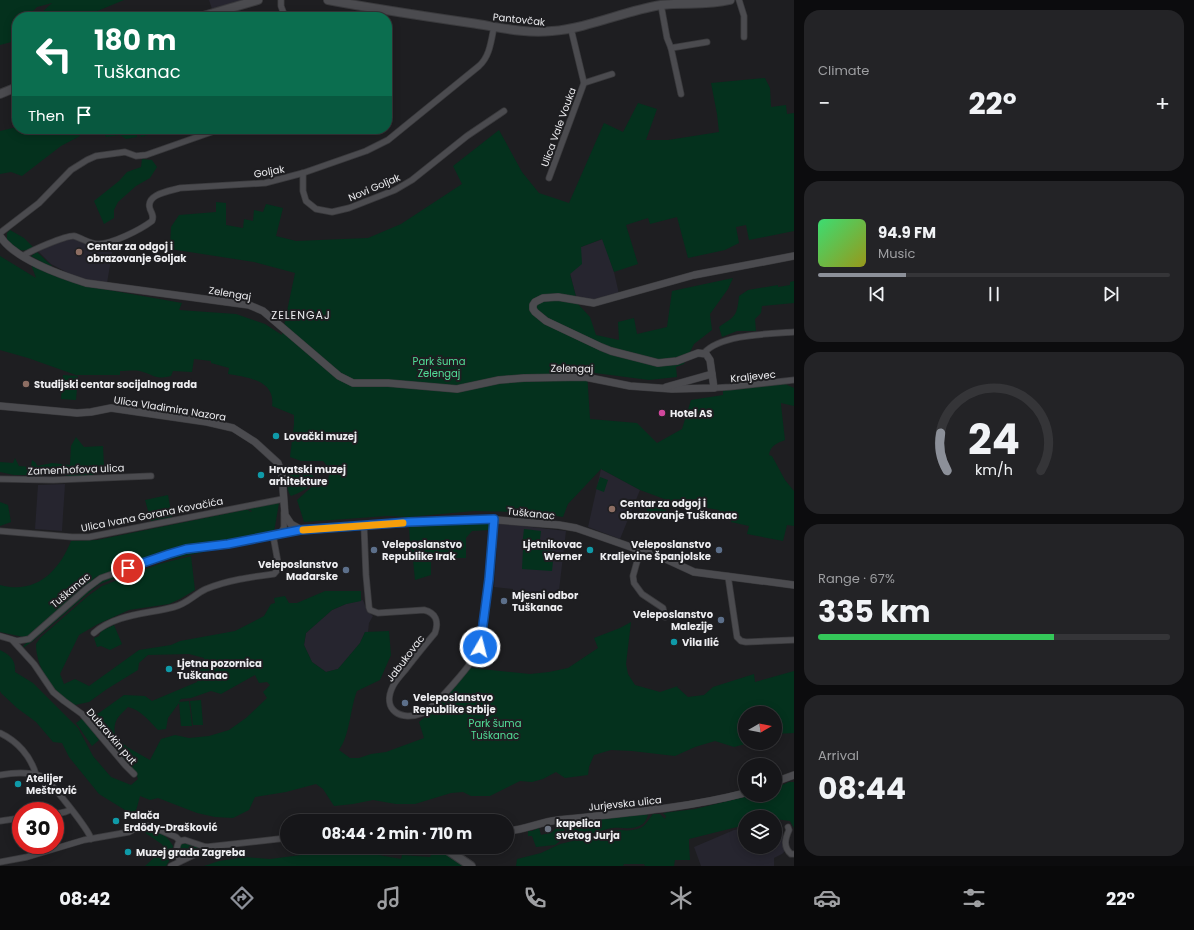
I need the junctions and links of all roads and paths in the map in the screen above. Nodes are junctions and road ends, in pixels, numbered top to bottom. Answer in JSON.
{"nodes":[{"id":1,"x":258,"y":0,"type":"edge"},
{"id":2,"x":281,"y":0,"type":"edge"},
{"id":3,"x":328,"y":0,"type":"edge"},
{"id":4,"x":730,"y":0,"type":"edge"},
{"id":5,"x":739,"y":0,"type":"edge"},
{"id":6,"x":661,"y":5,"type":"junction"},
{"id":7,"x":217,"y":12,"type":"edge"},
{"id":8,"x":283,"y":12,"type":"edge"},
{"id":9,"x":494,"y":27,"type":"junction"},
{"id":10,"x":570,"y":29,"type":"junction"},
{"id":11,"x":744,"y":37,"type":"dead end"},
{"id":12,"x":707,"y":42,"type":"dead end"},
{"id":13,"x":671,"y":48,"type":"junction"},
{"id":14,"x":612,"y":74,"type":"dead end"},
{"id":15,"x":584,"y":83,"type":"junction"},
{"id":16,"x":12,"y":89,"type":"edge"},
{"id":17,"x":0,"y":94,"type":"edge"},
{"id":18,"x":682,"y":94,"type":"dead end"},
{"id":19,"x":504,"y":111,"type":"dead end"},
{"id":20,"x":206,"y":134,"type":"edge"},
{"id":21,"x":303,"y":173,"type":"junction"},
{"id":22,"x":549,"y":178,"type":"dead end"},
{"id":23,"x":0,"y":233,"type":"edge"},
{"id":24,"x":0,"y":236,"type":"edge"},
{"id":25,"x":22,"y":256,"type":"junction"},
{"id":26,"x":794,"y":256,"type":"edge"},
{"id":27,"x":794,"y":332,"type":"edge"},
{"id":28,"x":704,"y":353,"type":"junction"},
{"id":29,"x":712,"y":374,"type":"junction"},
{"id":30,"x":794,"y":380,"type":"edge"},
{"id":31,"x":661,"y":388,"type":"junction"},
{"id":32,"x":714,"y":388,"type":"junction"},
{"id":33,"x":0,"y":406,"type":"edge"},
{"id":34,"x":152,"y":476,"type":"dead end"},
{"id":35,"x":0,"y":479,"type":"edge"},
{"id":36,"x":283,"y":498,"type":"junction"},
{"id":37,"x":284,"y":510,"type":"junction"},
{"id":38,"x":494,"y":519,"type":"junction"},
{"id":39,"x":364,"y":526,"type":"junction"},
{"id":40,"x":300,"y":530,"type":"junction"},
{"id":41,"x":0,"y":531,"type":"edge"},
{"id":42,"x":281,"y":533,"type":"junction"},
{"id":43,"x":273,"y":535,"type":"junction"},
{"id":44,"x":640,"y":551,"type":"junction"},
{"id":45,"x":728,"y":576,"type":"junction"},
{"id":46,"x":794,"y":585,"type":"edge"},
{"id":47,"x":665,"y":617,"type":"dead end"},
{"id":48,"x":94,"y":633,"type":"dead end"},
{"id":49,"x":0,"y":636,"type":"edge"},
{"id":50,"x":13,"y":640,"type":"junction"},
{"id":51,"x":794,"y":640,"type":"edge"},
{"id":52,"x":0,"y":733,"type":"edge"},
{"id":53,"x":134,"y":774,"type":"dead end"},
{"id":54,"x":0,"y":775,"type":"edge"},
{"id":55,"x":36,"y":775,"type":"junction"},
{"id":56,"x":794,"y":775,"type":"edge"},
{"id":57,"x":782,"y":779,"type":"edge"},
{"id":58,"x":738,"y":795,"type":"edge"},
{"id":59,"x":70,"y":810,"type":"junction"},
{"id":60,"x":64,"y":812,"type":"edge"},
{"id":61,"x":12,"y":819,"type":"edge"},
{"id":62,"x":0,"y":821,"type":"edge"},
{"id":63,"x":788,"y":827,"type":"dead end"},
{"id":64,"x":514,"y":830,"type":"edge"},
{"id":65,"x":92,"y":839,"type":"junction"},
{"id":66,"x":280,"y":839,"type":"edge"},
{"id":67,"x":180,"y":841,"type":"junction"},
{"id":68,"x":206,"y":847,"type":"junction"},
{"id":69,"x":453,"y":854,"type":"edge"},
{"id":70,"x":794,"y":854,"type":"edge"},
{"id":71,"x":180,"y":861,"type":"junction"},
{"id":72,"x":0,"y":862,"type":"edge"},
{"id":73,"x":171,"y":866,"type":"edge"},
{"id":74,"x":471,"y":866,"type":"edge"}],
"edges":[{"from":1,"to":7,"type":"main road"},
{"from":2,"to":8,"type":"street"},
{"from":3,"to":9,"type":"main road","name":"Pantovčak"},
{"from":4,"to":6,"type":"main road","name":"Pantovčak"},
{"from":5,"to":11,"type":"street"},
{"from":6,"to":10,"type":"main road","name":"Pantovčak"},
{"from":6,"to":13,"type":"street"},
{"from":9,"to":10,"type":"main road","name":"Pantovčak"},
{"from":9,"to":21,"type":"street","name":"Goljak"},
{"from":10,"to":15,"type":"street","name":"Ulica Vale Vouka"},
{"from":12,"to":13,"type":"street"},
{"from":13,"to":18,"type":"street"},
{"from":14,"to":15,"type":"street","name":"Ulica Vale Vouka"},
{"from":15,"to":22,"type":"street","name":"Ulica Vale Vouka"},
{"from":16,"to":17,"type":"main road"},
{"from":19,"to":21,"type":"street","name":"Novi Goljak"},
{"from":20,"to":23,"type":"street"},
{"from":21,"to":25,"type":"street","name":"Goljak"},
{"from":24,"to":25,"type":"street","name":"Zelengaj"},
{"from":25,"to":31,"type":"street","name":"Zelengaj"},
{"from":26,"to":28,"type":"street"},
{"from":27,"to":28,"type":"street"},
{"from":28,"to":29,"type":"street"},
{"from":29,"to":31,"type":"street"},
{"from":29,"to":32,"type":"street"},
{"from":30,"to":32,"type":"street","name":"Kraljevec"},
{"from":31,"to":32,"type":"street","name":"Zelengaj"},
{"from":33,"to":36,"type":"street","name":"Ulica Vladimira Nazora"},
{"from":34,"to":35,"type":"street","name":"Zamenhofova ulica"},
{"from":36,"to":37,"type":"street","name":"Ulica Vladimira Nazora"},
{"from":36,"to":41,"type":"street","name":"Ulica Ivana Gorana Kovačića"},
{"from":37,"to":40,"type":"street"},
{"from":37,"to":42,"type":"street","name":"Ulica Vladimira Nazora"},
{"from":38,"to":39,"type":"street","name":"Tuškanac"},
{"from":38,"to":39,"type":"street","name":"Jabukovac"},
{"from":38,"to":44,"type":"street","name":"Tuškanac"},
{"from":39,"to":40,"type":"street","name":"Tuškanac"},
{"from":40,"to":42,"type":"street","name":"Tuškanac"},
{"from":42,"to":43,"type":"street","name":"Tuškanac"},
{"from":43,"to":48,"type":"street"},
{"from":43,"to":50,"type":"street","name":"Tuškanac"},
{"from":44,"to":45,"type":"street","name":"Tuškanac"},
{"from":44,"to":47,"type":"street"},
{"from":45,"to":46,"type":"street","name":"Tuškanac"},
{"from":45,"to":51,"type":"street"},
{"from":49,"to":50,"type":"street","name":"Tuškanac"},
{"from":50,"to":53,"type":"street","name":"Dubravkin put"},
{"from":52,"to":55,"type":"street"},
{"from":54,"to":55,"type":"street"},
{"from":55,"to":59,"type":"street"},
{"from":56,"to":57,"type":"street"},
{"from":58,"to":64,"type":"street","name":"Jurjevska ulica"},
{"from":59,"to":60,"type":"street"},
{"from":59,"to":65,"type":"street"},
{"from":61,"to":62,"type":"street"},
{"from":63,"to":70,"type":"street"},
{"from":65,"to":67,"type":"street"},
{"from":65,"to":72,"type":"street"},
{"from":66,"to":68,"type":"street"},
{"from":67,"to":68,"type":"street"},
{"from":67,"to":71,"type":"street"},
{"from":68,"to":71,"type":"street"},
{"from":69,"to":74,"type":"main road"},
{"from":71,"to":73,"type":"street"}]}
